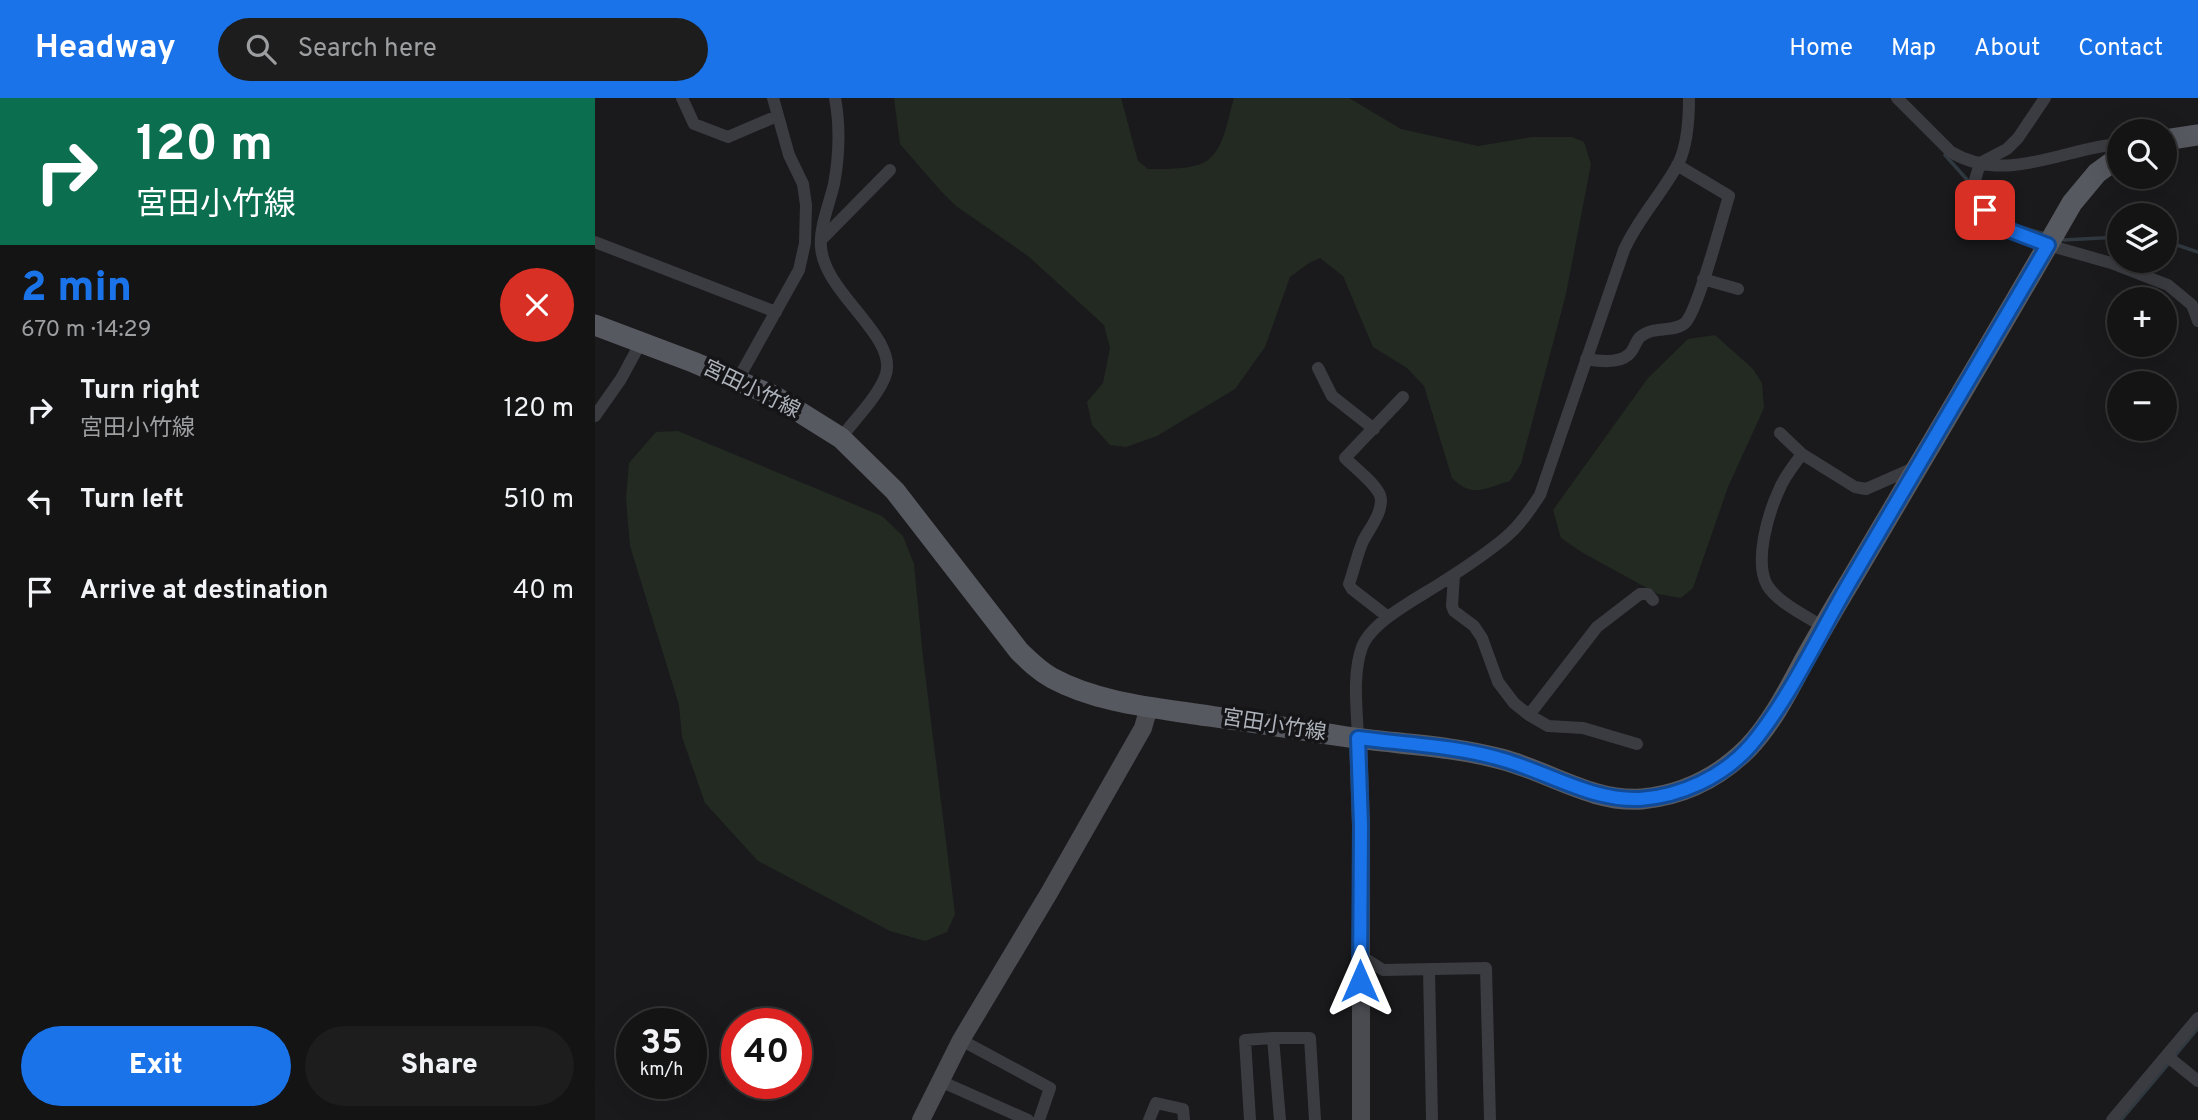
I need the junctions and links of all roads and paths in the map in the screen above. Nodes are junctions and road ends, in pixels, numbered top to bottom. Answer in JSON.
{"nodes":[{"id":1,"x":682,"y":98,"type":"edge"},
{"id":2,"x":773,"y":98,"type":"edge"},
{"id":3,"x":835,"y":98,"type":"edge"},
{"id":4,"x":1689,"y":98,"type":"edge"},
{"id":5,"x":1897,"y":98,"type":"edge"},
{"id":6,"x":2045,"y":98,"type":"edge"},
{"id":7,"x":777,"y":116,"type":"junction"},
{"id":8,"x":2198,"y":135,"type":"edge"},
{"id":9,"x":2177,"y":138,"type":"edge"},
{"id":10,"x":2107,"y":145,"type":"edge"},
{"id":11,"x":1980,"y":163,"type":"junction"},
{"id":12,"x":1677,"y":165,"type":"junction"},
{"id":13,"x":2107,"y":166,"type":"edge"},
{"id":14,"x":890,"y":170,"type":"dead end"},
{"id":15,"x":821,"y":241,"type":"junction"},
{"id":16,"x":595,"y":242,"type":"edge"},
{"id":17,"x":2048,"y":245,"type":"junction"},
{"id":18,"x":804,"y":253,"type":"junction"},
{"id":19,"x":1703,"y":279,"type":"junction"},
{"id":20,"x":1738,"y":289,"type":"dead end"},
{"id":21,"x":776,"y":312,"type":"junction"},
{"id":22,"x":2198,"y":321,"type":"edge"},
{"id":23,"x":595,"y":325,"type":"edge"},
{"id":24,"x":641,"y":342,"type":"junction"},
{"id":25,"x":1586,"y":359,"type":"junction"},
{"id":26,"x":1318,"y":368,"type":"dead end"},
{"id":27,"x":737,"y":381,"type":"junction"},
{"id":28,"x":1403,"y":397,"type":"dead end"},
{"id":29,"x":595,"y":416,"type":"edge"},
{"id":30,"x":1374,"y":429,"type":"junction"},
{"id":31,"x":1780,"y":433,"type":"dead end"},
{"id":32,"x":841,"y":438,"type":"junction"},
{"id":33,"x":1802,"y":454,"type":"junction"},
{"id":34,"x":1917,"y":467,"type":"junction"},
{"id":35,"x":1454,"y":575,"type":"junction"},
{"id":36,"x":1653,"y":600,"type":"dead end"},
{"id":37,"x":1388,"y":617,"type":"junction"},
{"id":38,"x":1823,"y":627,"type":"junction"},
{"id":39,"x":1149,"y":707,"type":"junction"},
{"id":40,"x":1529,"y":715,"type":"junction"},
{"id":41,"x":1358,"y":738,"type":"junction"},
{"id":42,"x":1637,"y":744,"type":"dead end"},
{"id":43,"x":1360,"y":956,"type":"junction"},
{"id":44,"x":1429,"y":969,"type":"junction"},
{"id":45,"x":2198,"y":1018,"type":"edge"},
{"id":46,"x":1273,"y":1038,"type":"junction"},
{"id":47,"x":961,"y":1040,"type":"junction"},
{"id":48,"x":2167,"y":1056,"type":"junction"},
{"id":49,"x":940,"y":1081,"type":"junction"},
{"id":50,"x":2198,"y":1081,"type":"edge"},
{"id":51,"x":927,"y":1118,"type":"edge"},
{"id":52,"x":1028,"y":1120,"type":"edge"},
{"id":53,"x":1039,"y":1120,"type":"edge"},
{"id":54,"x":1149,"y":1120,"type":"edge"},
{"id":55,"x":1184,"y":1120,"type":"edge"},
{"id":56,"x":1250,"y":1120,"type":"edge"},
{"id":57,"x":1280,"y":1120,"type":"edge"},
{"id":58,"x":1315,"y":1120,"type":"edge"},
{"id":59,"x":1361,"y":1120,"type":"edge"},
{"id":60,"x":1431,"y":1120,"type":"edge"},
{"id":61,"x":1490,"y":1120,"type":"edge"},
{"id":62,"x":2112,"y":1120,"type":"edge"}],
"edges":[{"from":1,"to":7,"type":"street"},
{"from":2,"to":7,"type":"street"},
{"from":3,"to":15,"type":"street"},
{"from":4,"to":12,"type":"street"},
{"from":5,"to":11,"type":"street"},
{"from":6,"to":11,"type":"street"},
{"from":7,"to":18,"type":"street"},
{"from":8,"to":9,"type":"main road"},
{"from":10,"to":11,"type":"street"},
{"from":11,"to":17,"type":"street"},
{"from":12,"to":19,"type":"street"},
{"from":12,"to":25,"type":"street"},
{"from":13,"to":17,"type":"main road","name":"宮田小竹線"},
{"from":14,"to":15,"type":"street"},
{"from":15,"to":18,"type":"street"},
{"from":15,"to":32,"type":"street"},
{"from":16,"to":21,"type":"street"},
{"from":17,"to":22,"type":"street"},
{"from":17,"to":34,"type":"main road","name":"宮田小竹線"},
{"from":18,"to":21,"type":"street"},
{"from":19,"to":20,"type":"street"},
{"from":19,"to":25,"type":"street"},
{"from":21,"to":27,"type":"street"},
{"from":23,"to":24,"type":"main road","name":"宮田小竹線"},
{"from":24,"to":27,"type":"main road","name":"宮田小竹線"},
{"from":24,"to":29,"type":"street"},
{"from":25,"to":35,"type":"street"},
{"from":26,"to":30,"type":"street"},
{"from":27,"to":32,"type":"main road","name":"宮田小竹線"},
{"from":28,"to":30,"type":"street"},
{"from":30,"to":37,"type":"street"},
{"from":31,"to":33,"type":"street"},
{"from":32,"to":39,"type":"main road","name":"宮田小竹線"},
{"from":33,"to":34,"type":"street"},
{"from":33,"to":38,"type":"street"},
{"from":34,"to":38,"type":"main road","name":"宮田小竹線"},
{"from":35,"to":37,"type":"street"},
{"from":35,"to":40,"type":"street"},
{"from":36,"to":40,"type":"street"},
{"from":37,"to":41,"type":"street"},
{"from":38,"to":41,"type":"main road","name":"宮田小竹線"},
{"from":39,"to":41,"type":"main road","name":"宮田小竹線"},
{"from":39,"to":47,"type":"street"},
{"from":40,"to":42,"type":"street"},
{"from":41,"to":43,"type":"street"},
{"from":43,"to":44,"type":"street"},
{"from":43,"to":59,"type":"street"},
{"from":44,"to":60,"type":"street"},
{"from":44,"to":61,"type":"street"},
{"from":45,"to":48,"type":"street"},
{"from":46,"to":56,"type":"street"},
{"from":46,"to":57,"type":"street"},
{"from":46,"to":58,"type":"street"},
{"from":47,"to":49,"type":"street"},
{"from":47,"to":53,"type":"street"},
{"from":48,"to":50,"type":"street"},
{"from":48,"to":62,"type":"street"},
{"from":49,"to":51,"type":"street"},
{"from":49,"to":52,"type":"street"},
{"from":54,"to":55,"type":"street"}]}
